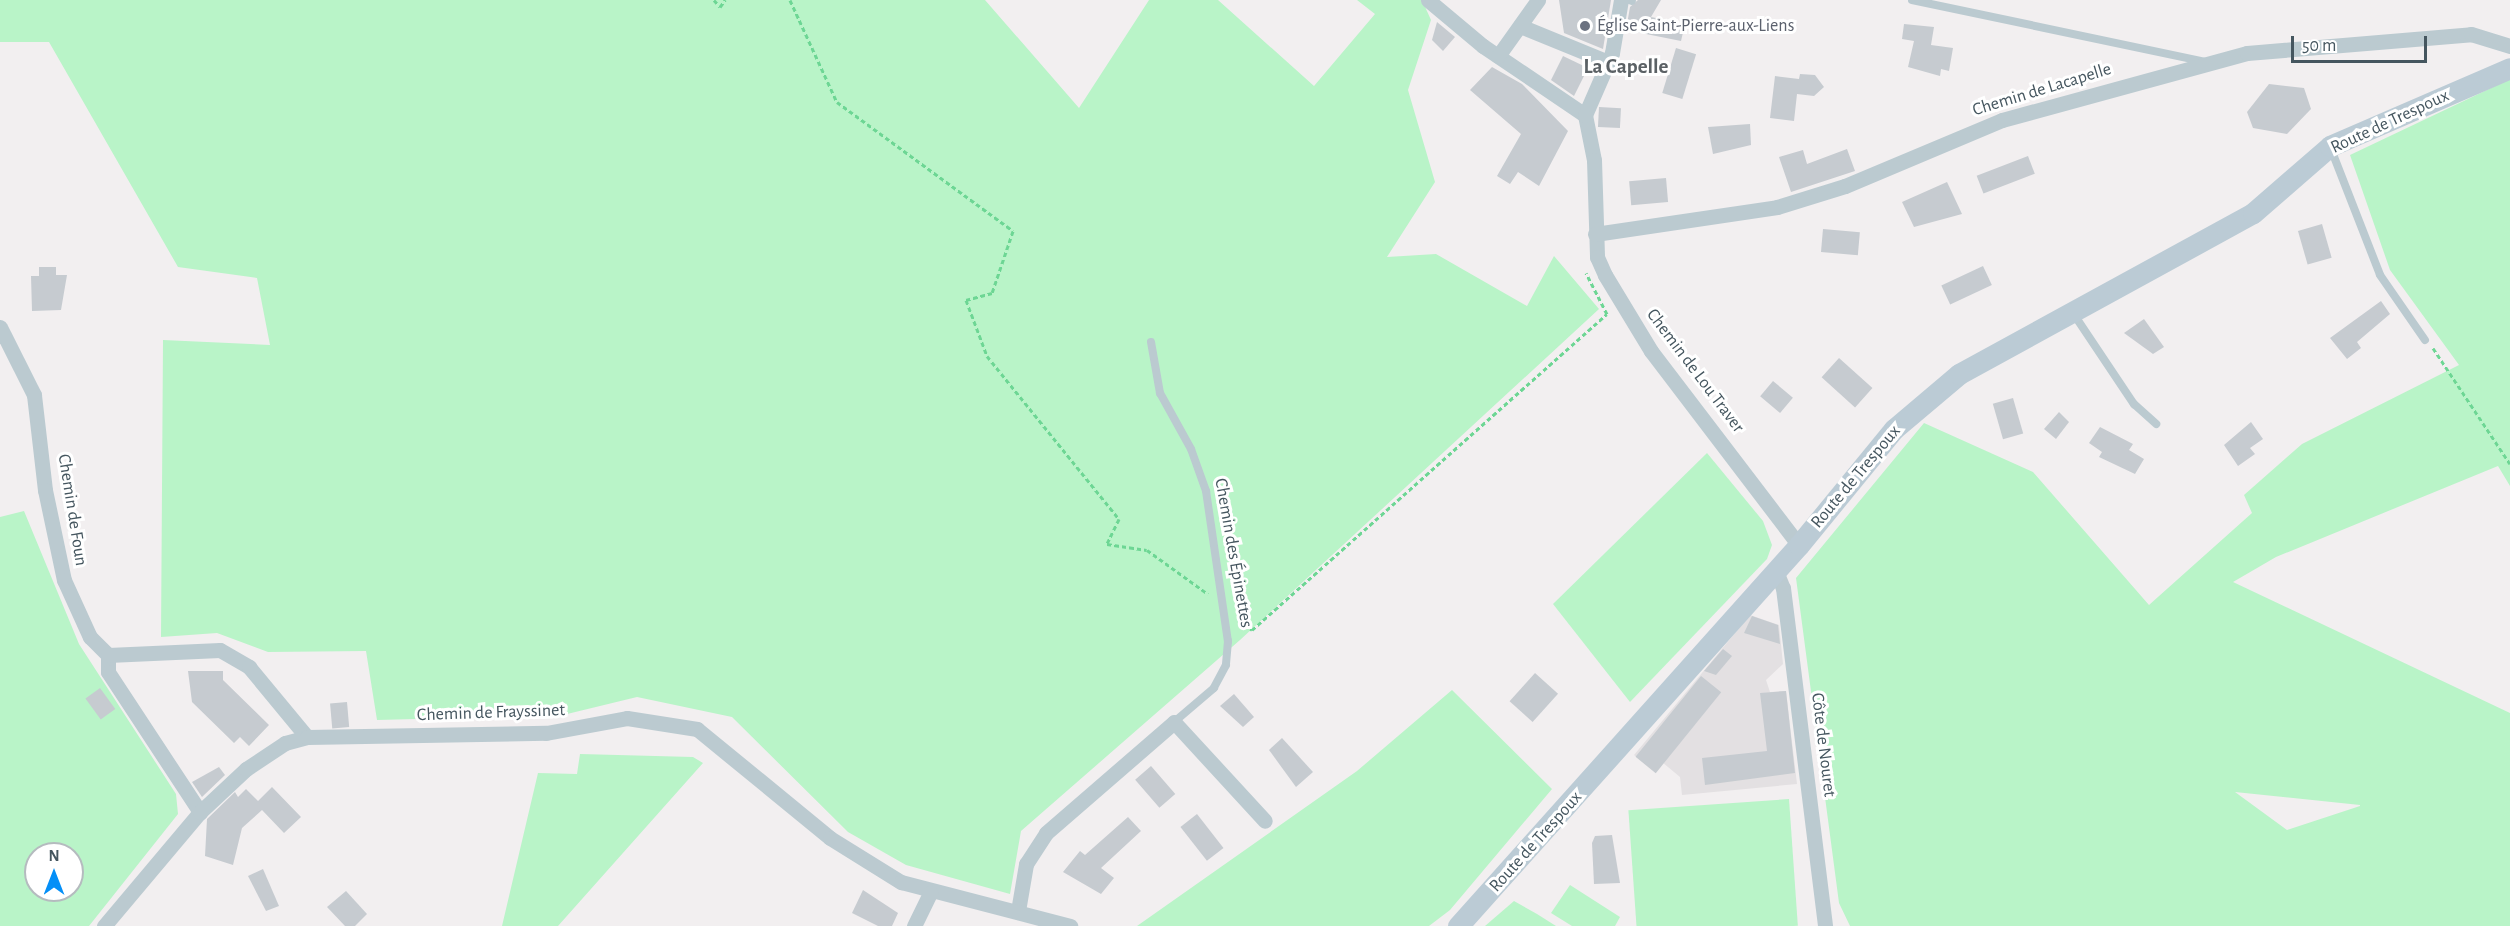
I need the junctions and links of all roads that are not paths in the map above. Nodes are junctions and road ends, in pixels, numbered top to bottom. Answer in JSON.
{"nodes":[{"id":1,"x":1428,"y":0,"type":"edge"},
{"id":2,"x":1538,"y":0,"type":"edge"},
{"id":3,"x":1627,"y":0,"type":"edge"},
{"id":4,"x":1912,"y":0,"type":"edge"},
{"id":5,"x":1520,"y":26,"type":"junction"},
{"id":6,"x":2510,"y":46,"type":"edge"},
{"id":7,"x":1498,"y":56,"type":"junction"},
{"id":8,"x":1608,"y":62,"type":"junction"},
{"id":9,"x":2210,"y":63,"type":"junction"},
{"id":10,"x":2510,"y":68,"type":"edge"},
{"id":11,"x":1585,"y":115,"type":"junction"},
{"id":12,"x":2330,"y":146,"type":"junction"},
{"id":13,"x":1595,"y":234,"type":"junction"},
{"id":14,"x":2071,"y":310,"type":"junction"},
{"id":15,"x":0,"y":327,"type":"edge"},
{"id":16,"x":2426,"y":340,"type":"road end"},
{"id":17,"x":1151,"y":342,"type":"dead end"},
{"id":18,"x":2156,"y":424,"type":"dead end"},
{"id":19,"x":1799,"y":545,"type":"junction"},
{"id":20,"x":1776,"y":571,"type":"junction"},
{"id":21,"x":108,"y":655,"type":"junction"},
{"id":22,"x":1174,"y":722,"type":"junction"},
{"id":23,"x":306,"y":737,"type":"junction"},
{"id":24,"x":200,"y":812,"type":"junction"},
{"id":25,"x":1265,"y":821,"type":"dead end"},
{"id":26,"x":930,"y":893,"type":"junction"},
{"id":27,"x":1018,"y":911,"type":"junction"},
{"id":28,"x":104,"y":926,"type":"edge"},
{"id":29,"x":914,"y":926,"type":"edge"},
{"id":30,"x":1070,"y":926,"type":"edge"},
{"id":31,"x":1458,"y":926,"type":"edge"},
{"id":32,"x":1825,"y":926,"type":"edge"}],
"edges":[{"from":1,"to":7,"type":"street"},
{"from":2,"to":5,"type":"street"},
{"from":3,"to":8,"type":"street"},
{"from":4,"to":9,"type":"lane"},
{"from":5,"to":7,"type":"street"},
{"from":5,"to":8,"type":"street"},
{"from":6,"to":9,"type":"street","name":"Chemin de Lacapelle"},
{"from":7,"to":11,"type":"street"},
{"from":8,"to":11,"type":"street"},
{"from":9,"to":13,"type":"street","name":"Chemin de Lacapelle"},
{"from":10,"to":12,"type":"street","name":"Route de Trespoux"},
{"from":11,"to":13,"type":"street","name":"Chemin de Lou Traver"},
{"from":12,"to":14,"type":"street","name":"Route de Trespoux"},
{"from":12,"to":16,"type":"lane"},
{"from":13,"to":19,"type":"street","name":"Chemin de Lou Traver"},
{"from":14,"to":18,"type":"lane"},
{"from":14,"to":19,"type":"street","name":"Route de Trespoux"},
{"from":15,"to":21,"type":"street","name":"Chemin de Foun"},
{"from":17,"to":22,"type":"lane","name":"Chemin des Épinettes"},
{"from":19,"to":20,"type":"street","name":"Route de Trespoux"},
{"from":20,"to":31,"type":"street","name":"Route de Trespoux"},
{"from":20,"to":32,"type":"street","name":"Côte de Nouret"},
{"from":21,"to":23,"type":"street"},
{"from":21,"to":24,"type":"street","name":"Chemin de Foun"},
{"from":22,"to":25,"type":"street"},
{"from":22,"to":27,"type":"street","name":"Chemin des Épinettes"},
{"from":23,"to":24,"type":"street","name":"Chemin de Frayssinet"},
{"from":23,"to":26,"type":"street","name":"Chemin de Frayssinet"},
{"from":24,"to":28,"type":"street","name":"Chemin de Frayssinet"},
{"from":26,"to":27,"type":"street","name":"Chemin de Frayssinet"},
{"from":26,"to":29,"type":"street"},
{"from":27,"to":30,"type":"street","name":"Chemin de Frayssinet"}]}
